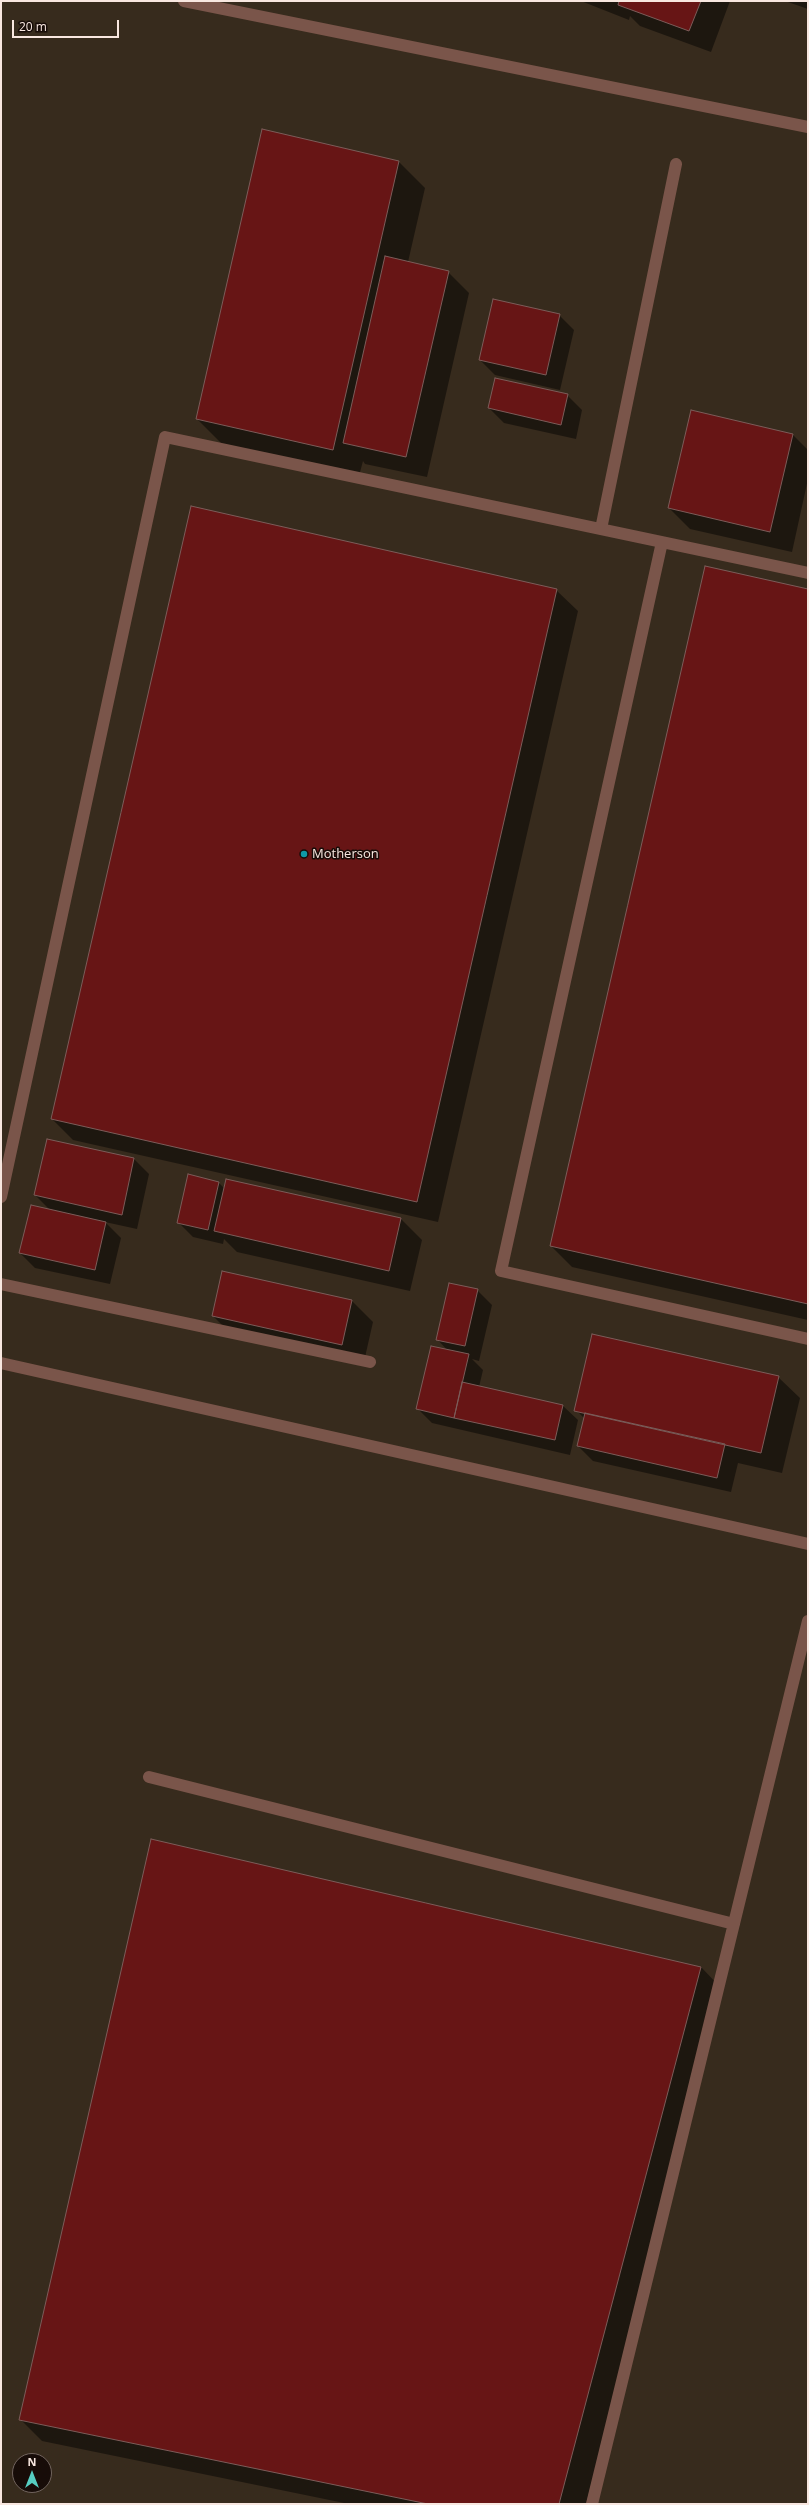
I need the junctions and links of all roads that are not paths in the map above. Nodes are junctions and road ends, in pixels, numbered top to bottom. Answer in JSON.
{"nodes":[{"id":1,"x":184,"y":1,"type":"edge"},
{"id":2,"x":808,"y":128,"type":"edge"},
{"id":3,"x":676,"y":164,"type":"dead end"},
{"id":4,"x":601,"y":529,"type":"junction"},
{"id":5,"x":662,"y":542,"type":"junction"},
{"id":6,"x":808,"y":573,"type":"edge"},
{"id":7,"x":1,"y":1197,"type":"edge"},
{"id":8,"x":1,"y":1284,"type":"edge"},
{"id":9,"x":808,"y":1339,"type":"edge"},
{"id":10,"x":370,"y":1362,"type":"dead end"},
{"id":11,"x":1,"y":1363,"type":"edge"},
{"id":12,"x":808,"y":1544,"type":"edge"},
{"id":13,"x":808,"y":1621,"type":"edge"},
{"id":14,"x":148,"y":1777,"type":"dead end"},
{"id":15,"x":734,"y":1924,"type":"junction"},
{"id":16,"x":592,"y":2504,"type":"edge"}],
"edges":[{"from":1,"to":2,"type":"street"},
{"from":3,"to":4,"type":"street"},
{"from":4,"to":5,"type":"street"},
{"from":4,"to":7,"type":"street"},
{"from":5,"to":6,"type":"street"},
{"from":5,"to":9,"type":"street"},
{"from":8,"to":10,"type":"street"},
{"from":11,"to":12,"type":"street"},
{"from":13,"to":15,"type":"street"},
{"from":14,"to":15,"type":"street"},
{"from":15,"to":16,"type":"street"}]}
